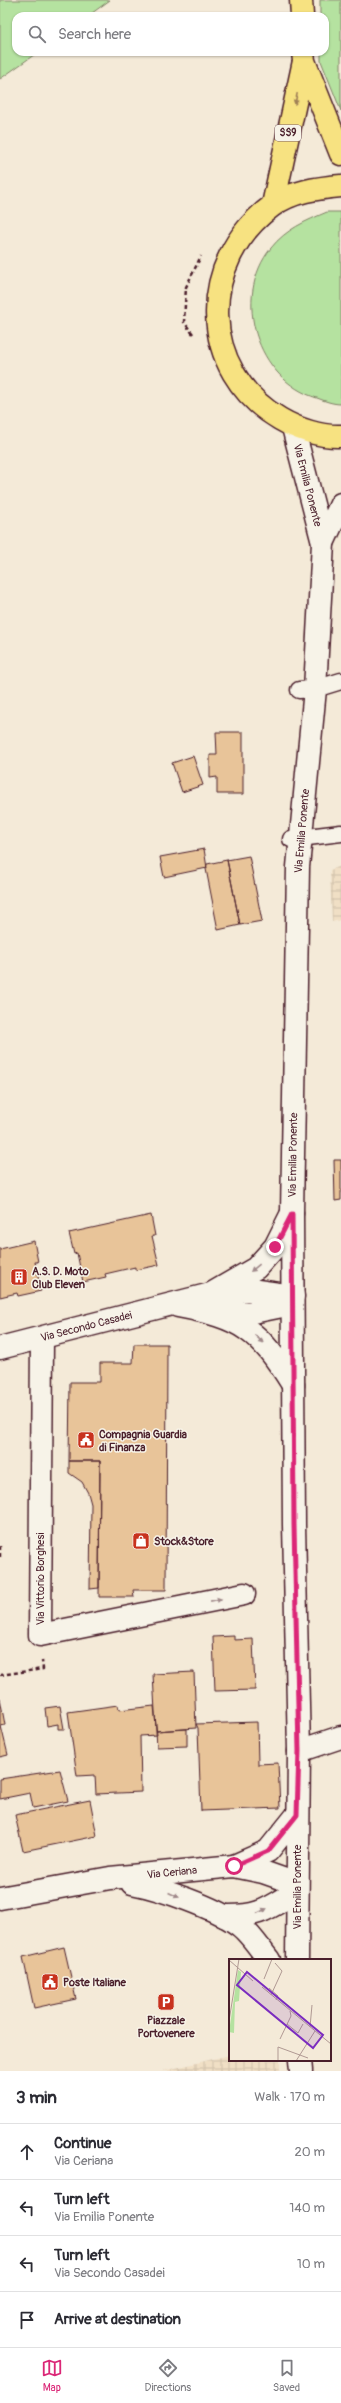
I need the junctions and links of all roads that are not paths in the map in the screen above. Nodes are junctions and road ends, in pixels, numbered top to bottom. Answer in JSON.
{"nodes":[{"id":1,"x":301,"y":0,"type":"edge"},
{"id":2,"x":302,"y":12,"type":"edge"},
{"id":3,"x":304,"y":57,"type":"edge"},
{"id":4,"x":341,"y":154,"type":"edge"},
{"id":5,"x":341,"y":186,"type":"edge"},
{"id":6,"x":273,"y":205,"type":"junction"},
{"id":7,"x":293,"y":427,"type":"junction"},
{"id":8,"x":341,"y":436,"type":"edge"},
{"id":9,"x":341,"y":504,"type":"edge"},
{"id":10,"x":323,"y":543,"type":"junction"},
{"id":11,"x":341,"y":681,"type":"edge"},
{"id":12,"x":307,"y":689,"type":"junction"},
{"id":13,"x":341,"y":833,"type":"edge"},
{"id":14,"x":295,"y":839,"type":"junction"},
{"id":15,"x":292,"y":1214,"type":"junction"},
{"id":16,"x":293,"y":1300,"type":"junction"},
{"id":17,"x":212,"y":1303,"type":"junction"},
{"id":18,"x":42,"y":1338,"type":"junction"},
{"id":19,"x":0,"y":1348,"type":"edge"},
{"id":20,"x":293,"y":1385,"type":"junction"},
{"id":21,"x":244,"y":1594,"type":"dead end"},
{"id":22,"x":341,"y":1737,"type":"edge"},
{"id":23,"x":299,"y":1751,"type":"junction"},
{"id":24,"x":297,"y":1815,"type":"junction"},
{"id":25,"x":234,"y":1866,"type":"junction"},
{"id":26,"x":110,"y":1878,"type":"junction"},
{"id":27,"x":297,"y":1888,"type":"junction"},
{"id":28,"x":0,"y":1898,"type":"edge"},
{"id":29,"x":224,"y":1916,"type":"junction"},
{"id":30,"x":268,"y":1959,"type":"edge"},
{"id":31,"x":297,"y":1959,"type":"edge"},
{"id":32,"x":300,"y":2061,"type":"edge"},
{"id":33,"x":301,"y":2071,"type":"edge"}],
"edges":[{"from":1,"to":2,"type":"main road"},
{"from":3,"to":4,"type":"main road","number":"SS9"},
{"from":3,"to":6,"type":"main road","number":"SS9","one_way":true},
{"from":5,"to":6,"type":"main road"},
{"from":6,"to":7,"type":"main road"},
{"from":7,"to":8,"type":"main road"},
{"from":7,"to":10,"type":"street","name":"Via Emilia Ponente"},
{"from":9,"to":10,"type":"street","name":"Via Emilia Ponente"},
{"from":10,"to":12,"type":"street","name":"Via Emilia Ponente"},
{"from":11,"to":12,"type":"lane"},
{"from":12,"to":14,"type":"street","name":"Via Emilia Ponente"},
{"from":13,"to":14,"type":"lane"},
{"from":14,"to":15,"type":"street","name":"Via Emilia Ponente"},
{"from":15,"to":16,"type":"street","name":"Via Emilia Ponente"},
{"from":15,"to":17,"type":"street","one_way":true},
{"from":16,"to":17,"type":"street","name":"Via Secondo Casadei"},
{"from":16,"to":20,"type":"street","name":"Via Emilia Ponente"},
{"from":17,"to":18,"type":"street","name":"Via Secondo Casadei"},
{"from":17,"to":20,"type":"street","name":"Via Secondo Casadei","one_way":true},
{"from":18,"to":19,"type":"street","name":"Via Secondo Casadei"},
{"from":18,"to":21,"type":"street","name":"Via Vittorio Borghesi","one_way":true},
{"from":20,"to":23,"type":"street","name":"Via Emilia Ponente"},
{"from":22,"to":23,"type":"street"},
{"from":23,"to":24,"type":"street","name":"Via Emilia Ponente"},
{"from":24,"to":25,"type":"street","name":"Via Ceriana"},
{"from":24,"to":27,"type":"street","name":"Via Emilia Ponente"},
{"from":25,"to":26,"type":"street","name":"Via Ceriana"},
{"from":25,"to":27,"type":"street","name":"Via Ceriana"},
{"from":26,"to":28,"type":"street","name":"Via Ceriana"},
{"from":26,"to":29,"type":"street","name":"Via Ceriana","one_way":true},
{"from":29,"to":27,"type":"street","name":"Via Ceriana","one_way":true},
{"from":27,"to":31,"type":"street","name":"Via Emilia Ponente"},
{"from":29,"to":30,"type":"street","name":"Via Ceriana"},
{"from":32,"to":33,"type":"street"}]}
